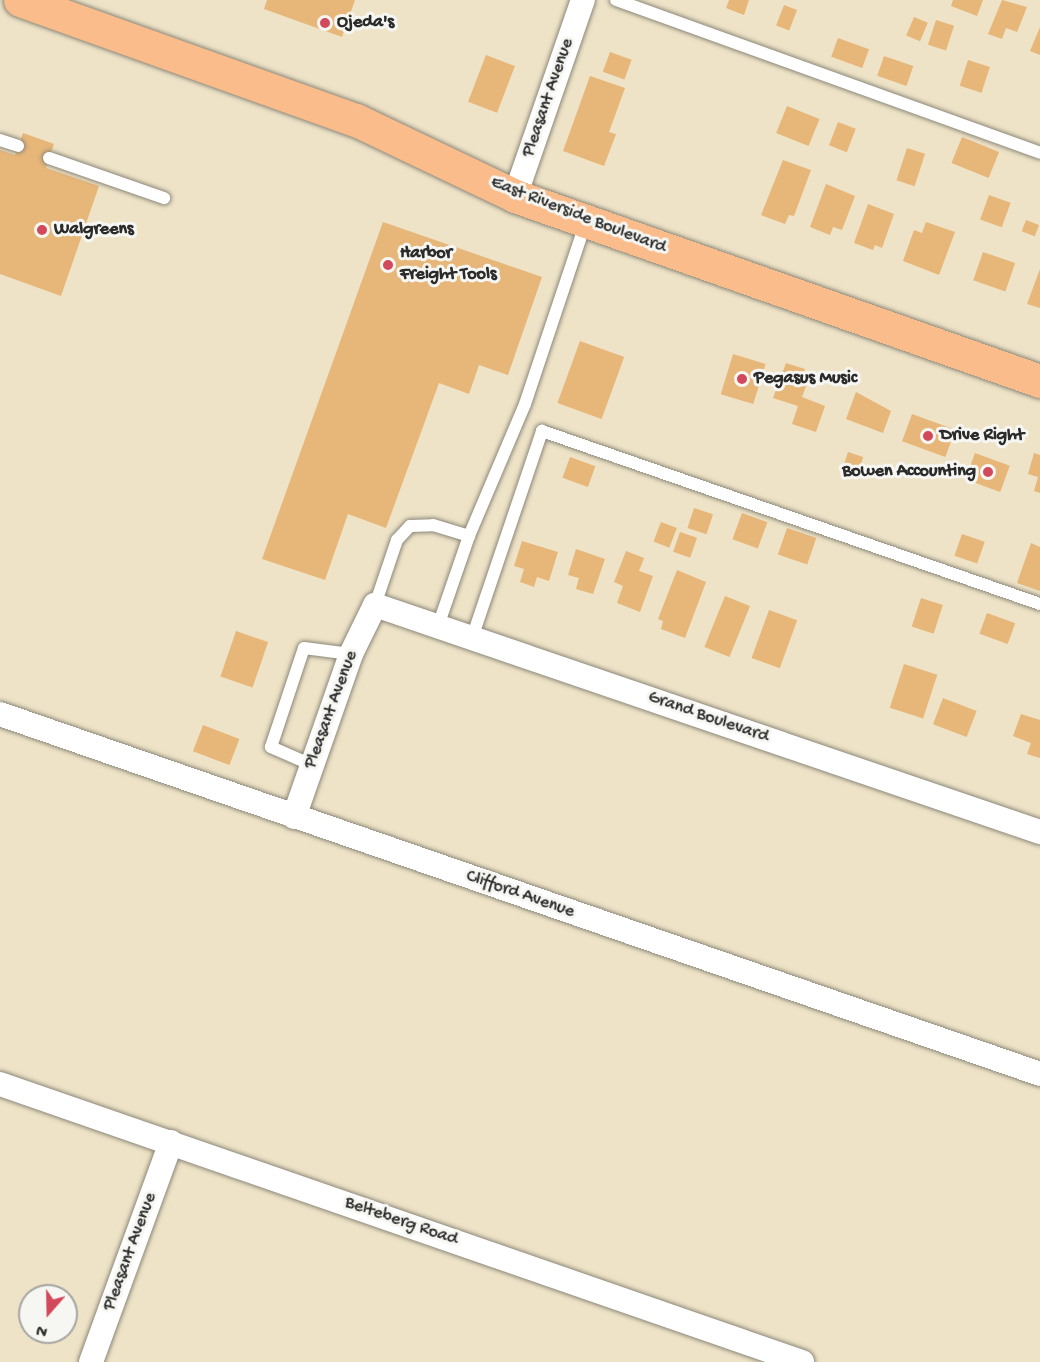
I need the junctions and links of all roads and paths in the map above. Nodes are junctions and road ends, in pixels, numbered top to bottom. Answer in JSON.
{"nodes":[{"id":1,"x":20,"y":0,"type":"edge"},
{"id":2,"x":583,"y":0,"type":"edge"},
{"id":3,"x":616,"y":0,"type":"edge"},
{"id":4,"x":0,"y":140,"type":"edge"},
{"id":5,"x":18,"y":146,"type":"dead end"},
{"id":6,"x":1040,"y":153,"type":"edge"},
{"id":7,"x":49,"y":158,"type":"dead end"},
{"id":8,"x":515,"y":196,"type":"junction"},
{"id":9,"x":164,"y":198,"type":"dead end"},
{"id":10,"x":586,"y":221,"type":"junction"},
{"id":11,"x":1040,"y":381,"type":"edge"},
{"id":12,"x":469,"y":536,"type":"junction"},
{"id":13,"x":1040,"y":604,"type":"edge"},
{"id":14,"x":375,"y":605,"type":"junction"},
{"id":15,"x":438,"y":626,"type":"junction"},
{"id":16,"x":472,"y":638,"type":"junction"},
{"id":17,"x":351,"y":654,"type":"junction"},
{"id":18,"x":0,"y":714,"type":"edge"},
{"id":19,"x":312,"y":765,"type":"junction"},
{"id":20,"x":294,"y":817,"type":"junction"},
{"id":21,"x":1040,"y":831,"type":"edge"},
{"id":22,"x":1040,"y":1074,"type":"edge"},
{"id":23,"x":0,"y":1084,"type":"edge"},
{"id":24,"x":171,"y":1142,"type":"junction"},
{"id":25,"x":91,"y":1362,"type":"edge"},
{"id":26,"x":802,"y":1362,"type":"edge"}],
"edges":[{"from":1,"to":8,"type":"main road","name":"East Riverside Boulevard"},
{"from":2,"to":8,"type":"street","name":"Pleasant Avenue"},
{"from":3,"to":6,"type":"lane"},
{"from":4,"to":5,"type":"lane"},
{"from":7,"to":9,"type":"lane"},
{"from":8,"to":10,"type":"main road","name":"East Riverside Boulevard"},
{"from":10,"to":11,"type":"main road","name":"East Riverside Boulevard"},
{"from":10,"to":12,"type":"lane"},
{"from":12,"to":14,"type":"lane"},
{"from":12,"to":15,"type":"lane"},
{"from":13,"to":16,"type":"lane"},
{"from":14,"to":15,"type":"street","name":"Grand Boulevard"},
{"from":14,"to":17,"type":"street","name":"Pleasant Avenue"},
{"from":15,"to":16,"type":"street","name":"Grand Boulevard"},
{"from":16,"to":21,"type":"street","name":"Grand Boulevard"},
{"from":17,"to":19,"type":"street","name":"Pleasant Avenue"},
{"from":17,"to":19,"type":"lane"},
{"from":18,"to":20,"type":"street","name":"Clifford Avenue"},
{"from":19,"to":20,"type":"street","name":"Pleasant Avenue"},
{"from":20,"to":22,"type":"street","name":"Clifford Avenue"},
{"from":23,"to":24,"type":"street","name":"Belteberg Road"},
{"from":24,"to":25,"type":"street","name":"Pleasant Avenue"},
{"from":24,"to":26,"type":"street","name":"Belteberg Road"}]}
